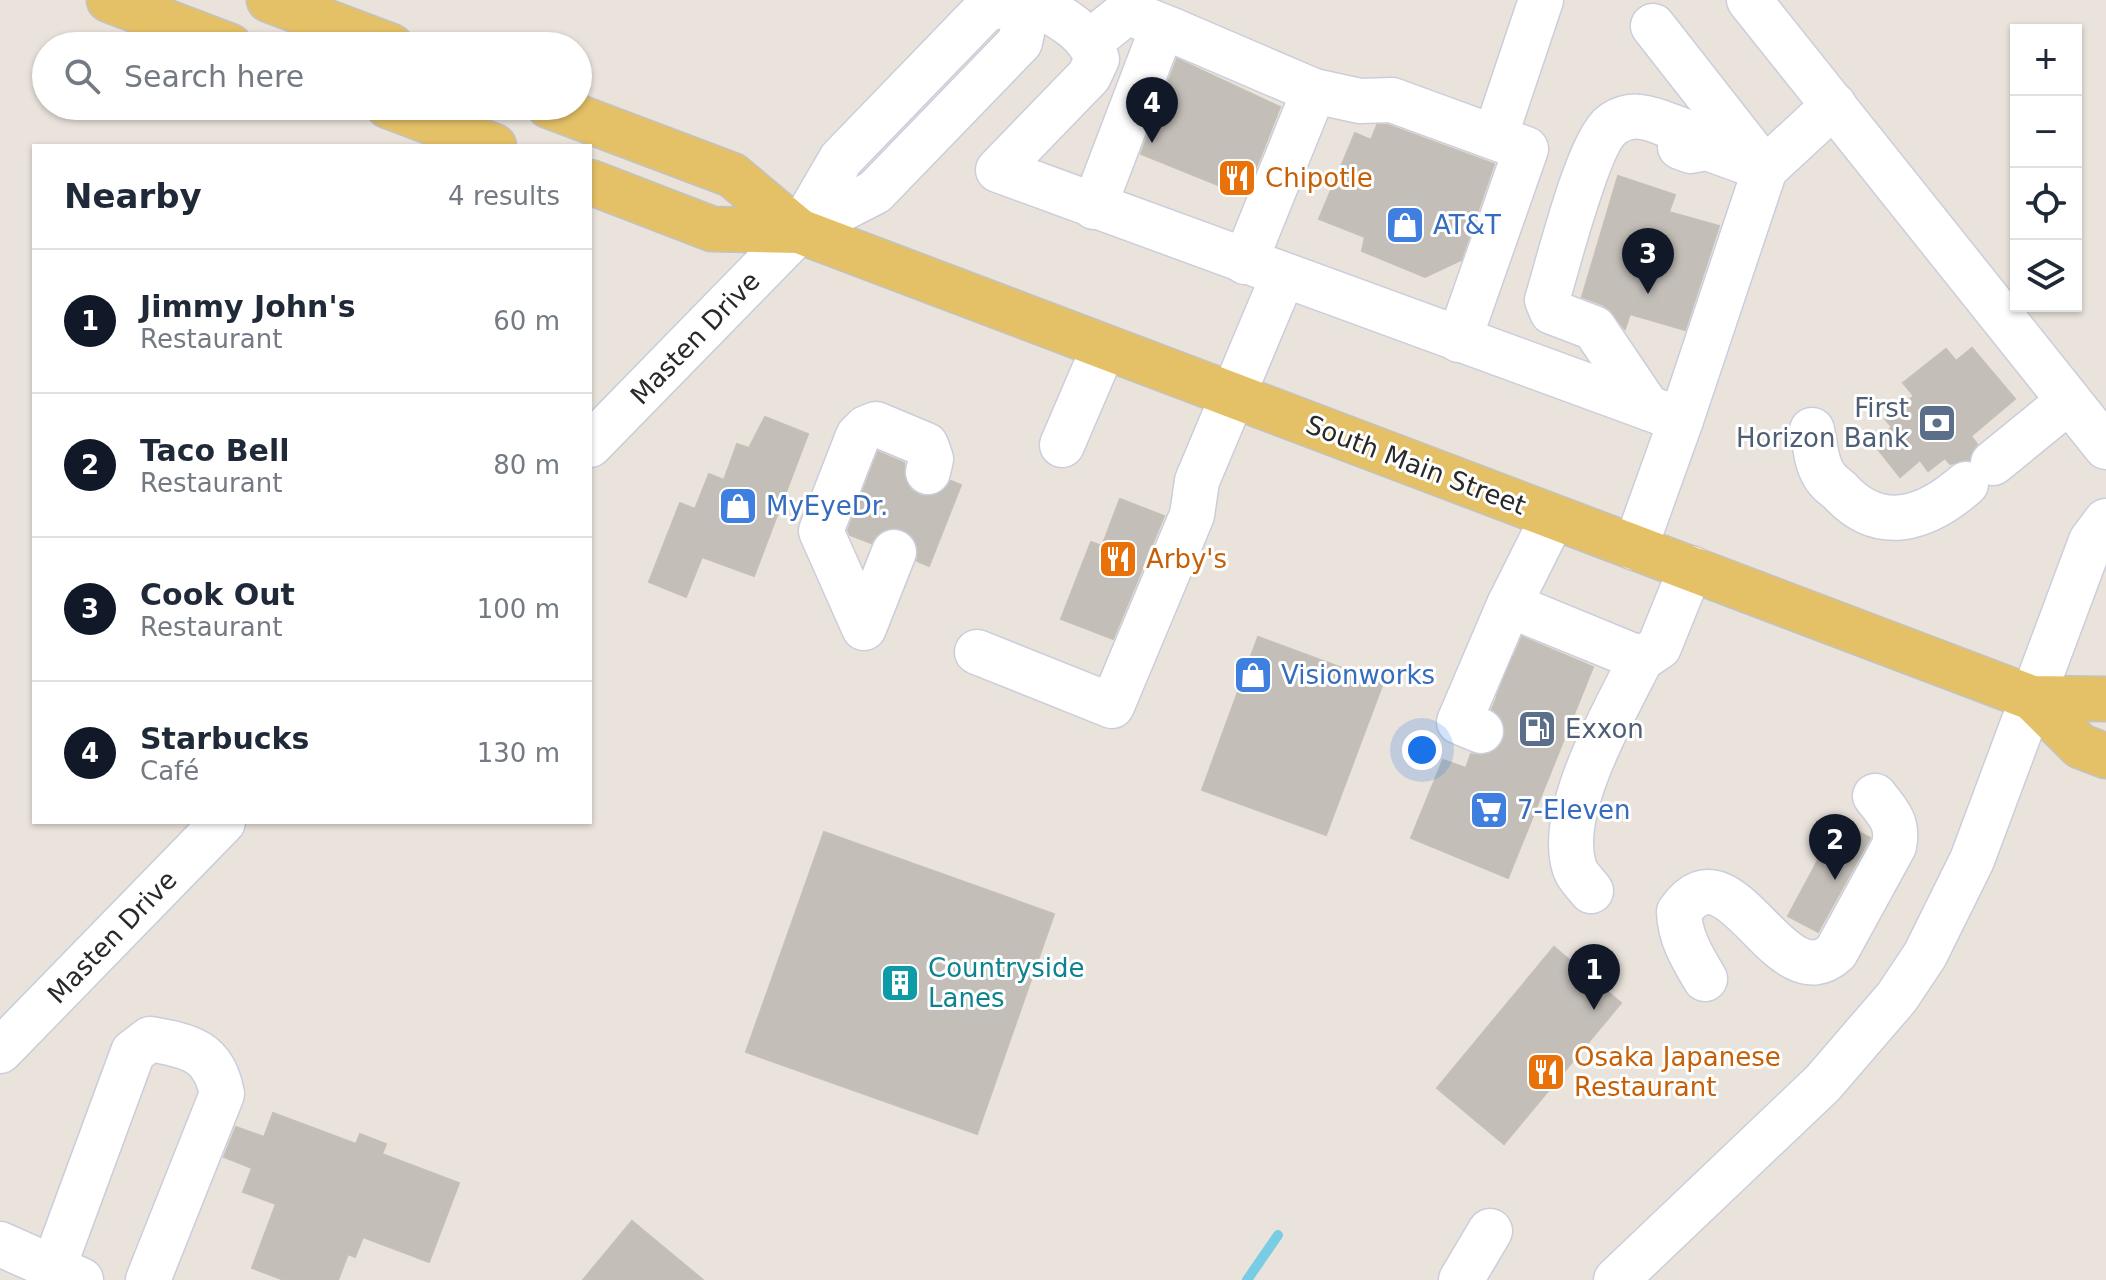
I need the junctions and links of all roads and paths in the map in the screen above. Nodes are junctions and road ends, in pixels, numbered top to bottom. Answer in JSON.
{"nodes":[{"id":1,"x":109,"y":0,"type":"edge"},
{"id":2,"x":269,"y":0,"type":"edge"},
{"id":3,"x":1029,"y":0,"type":"edge"},
{"id":4,"x":1541,"y":0,"type":"edge"},
{"id":5,"x":1749,"y":0,"type":"edge"},
{"id":6,"x":1653,"y":26,"type":"dead end"},
{"id":7,"x":1174,"y":31,"type":"junction"},
{"id":8,"x":193,"y":32,"type":"edge"},
{"id":9,"x":354,"y":32,"type":"edge"},
{"id":10,"x":1091,"y":41,"type":"junction"},
{"id":11,"x":1314,"y":91,"type":"junction"},
{"id":12,"x":1834,"y":105,"type":"junction"},
{"id":13,"x":425,"y":120,"type":"edge"},
{"id":14,"x":586,"y":120,"type":"edge"},
{"id":15,"x":1495,"y":137,"type":"junction"},
{"id":16,"x":489,"y":144,"type":"edge"},
{"id":17,"x":1765,"y":169,"type":"junction"},
{"id":18,"x":592,"y":183,"type":"edge"},
{"id":19,"x":1094,"y":207,"type":"junction"},
{"id":20,"x":799,"y":231,"type":"junction"},
{"id":21,"x":1264,"y":269,"type":"junction"},
{"id":22,"x":1563,"y":317,"type":"junction"},
{"id":23,"x":1459,"y":340,"type":"junction"},
{"id":24,"x":1104,"y":347,"type":"junction"},
{"id":25,"x":1546,"y":372,"type":"junction"},
{"id":26,"x":1234,"y":396,"type":"junction"},
{"id":27,"x":2069,"y":401,"type":"junction"},
{"id":28,"x":1665,"y":414,"type":"junction"},
{"id":29,"x":1812,"y":430,"type":"dead end"},
{"id":30,"x":592,"y":443,"type":"edge"},
{"id":31,"x":1062,"y":445,"type":"dead end"},
{"id":32,"x":2106,"y":447,"type":"edge"},
{"id":33,"x":928,"y":472,"type":"dead end"},
{"id":34,"x":1553,"y":517,"type":"junction"},
{"id":35,"x":2106,"y":521,"type":"edge"},
{"id":36,"x":1635,"y":548,"type":"junction"},
{"id":37,"x":894,"y":552,"type":"tunnel mouth"},
{"id":38,"x":1691,"y":568,"type":"junction"},
{"id":39,"x":1509,"y":605,"type":"junction"},
{"id":40,"x":977,"y":652,"type":"dead end"},
{"id":41,"x":1641,"y":659,"type":"junction"},
{"id":42,"x":2032,"y":698,"type":"junction"},
{"id":43,"x":2106,"y":699,"type":"edge"},
{"id":44,"x":1481,"y":731,"type":"tunnel mouth"},
{"id":45,"x":2106,"y":756,"type":"edge"},
{"id":46,"x":1875,"y":796,"type":"dead end"},
{"id":47,"x":221,"y":824,"type":"edge"},
{"id":48,"x":1591,"y":891,"type":"dead end"},
{"id":49,"x":1705,"y":979,"type":"dead end"},
{"id":50,"x":0,"y":1051,"type":"edge"},
{"id":51,"x":1490,"y":1231,"type":"dead end"},
{"id":52,"x":0,"y":1244,"type":"edge"},
{"id":53,"x":67,"y":1275,"type":"edge"},
{"id":54,"x":148,"y":1280,"type":"edge"},
{"id":55,"x":1461,"y":1280,"type":"edge"},
{"id":56,"x":1616,"y":1280,"type":"edge"}],
"edges":[{"from":1,"to":8,"type":"main road"},
{"from":2,"to":9,"type":"main road"},
{"from":3,"to":10,"type":"street"},
{"from":3,"to":20,"type":"street","name":"Masten Drive"},
{"from":4,"to":15,"type":"street"},
{"from":5,"to":12,"type":"street"},
{"from":6,"to":17,"type":"street"},
{"from":7,"to":10,"type":"street"},
{"from":7,"to":11,"type":"street"},
{"from":7,"to":19,"type":"street"},
{"from":10,"to":19,"type":"street"},
{"from":11,"to":15,"type":"street"},
{"from":11,"to":21,"type":"street"},
{"from":12,"to":17,"type":"street"},
{"from":12,"to":27,"type":"street"},
{"from":13,"to":16,"type":"main road"},
{"from":14,"to":20,"type":"main road","name":"South Main Street"},
{"from":15,"to":23,"type":"street"},
{"from":17,"to":22,"type":"street"},
{"from":17,"to":28,"type":"street"},
{"from":18,"to":20,"type":"main road","name":"South Main Street"},
{"from":19,"to":21,"type":"street"},
{"from":20,"to":24,"type":"main road","name":"South Main Street"},
{"from":20,"to":30,"type":"street","name":"Masten Drive"},
{"from":21,"to":23,"type":"street"},
{"from":21,"to":26,"type":"street"},
{"from":22,"to":25,"type":"street"},
{"from":22,"to":28,"type":"street"},
{"from":23,"to":25,"type":"street"},
{"from":24,"to":26,"type":"main road","name":"South Main Street"},
{"from":24,"to":31,"type":"street"},
{"from":25,"to":28,"type":"street"},
{"from":26,"to":34,"type":"main road","name":"South Main Street"},
{"from":26,"to":40,"type":"street"},
{"from":27,"to":29,"type":"street"},
{"from":27,"to":32,"type":"street"},
{"from":28,"to":36,"type":"street"},
{"from":33,"to":37,"type":"street"},
{"from":34,"to":36,"type":"main road","name":"South Main Street"},
{"from":34,"to":39,"type":"street"},
{"from":35,"to":42,"type":"street"},
{"from":36,"to":38,"type":"main road","name":"South Main Street"},
{"from":38,"to":41,"type":"street"},
{"from":38,"to":42,"type":"main road","name":"South Main Street"},
{"from":39,"to":41,"type":"street"},
{"from":39,"to":44,"type":"street"},
{"from":41,"to":48,"type":"street"},
{"from":42,"to":43,"type":"main road","name":"South Main Street"},
{"from":42,"to":45,"type":"main road","name":"South Main Street"},
{"from":42,"to":56,"type":"street"},
{"from":46,"to":49,"type":"street"},
{"from":47,"to":50,"type":"street","name":"Masten Drive"},
{"from":51,"to":55,"type":"street"},
{"from":52,"to":53,"type":"street"},
{"from":53,"to":54,"type":"street"}]}
